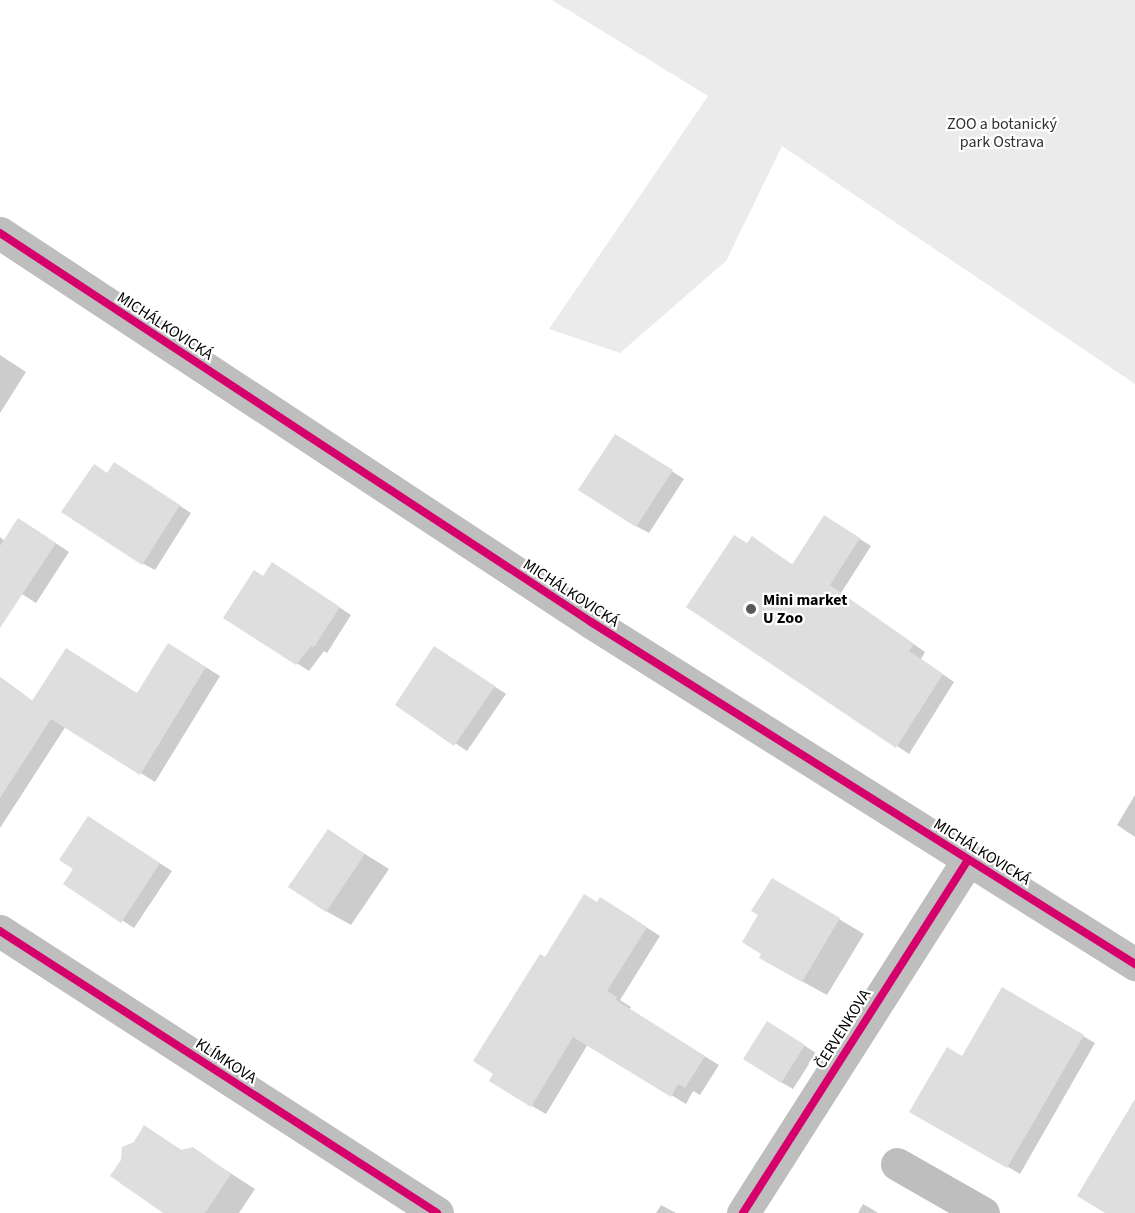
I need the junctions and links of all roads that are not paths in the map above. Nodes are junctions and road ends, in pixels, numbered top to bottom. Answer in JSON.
{"nodes":[{"id":1,"x":0,"y":233,"type":"edge"},
{"id":2,"x":968,"y":860,"type":"junction"},
{"id":3,"x":0,"y":931,"type":"edge"},
{"id":4,"x":1135,"y":964,"type":"edge"},
{"id":5,"x":897,"y":1164,"type":"dead end"},
{"id":6,"x":437,"y":1213,"type":"edge"},
{"id":7,"x":743,"y":1213,"type":"edge"},
{"id":8,"x":983,"y":1213,"type":"edge"}],
"edges":[{"from":1,"to":2,"type":"street","name":"MICHÁLKOVICKÁ"},
{"from":2,"to":4,"type":"street","name":"MICHÁLKOVICKÁ"},
{"from":2,"to":7,"type":"street","name":"ČERVENKOVA"},
{"from":3,"to":6,"type":"street","name":"KLÍMKOVA"},
{"from":5,"to":8,"type":"street"}]}
